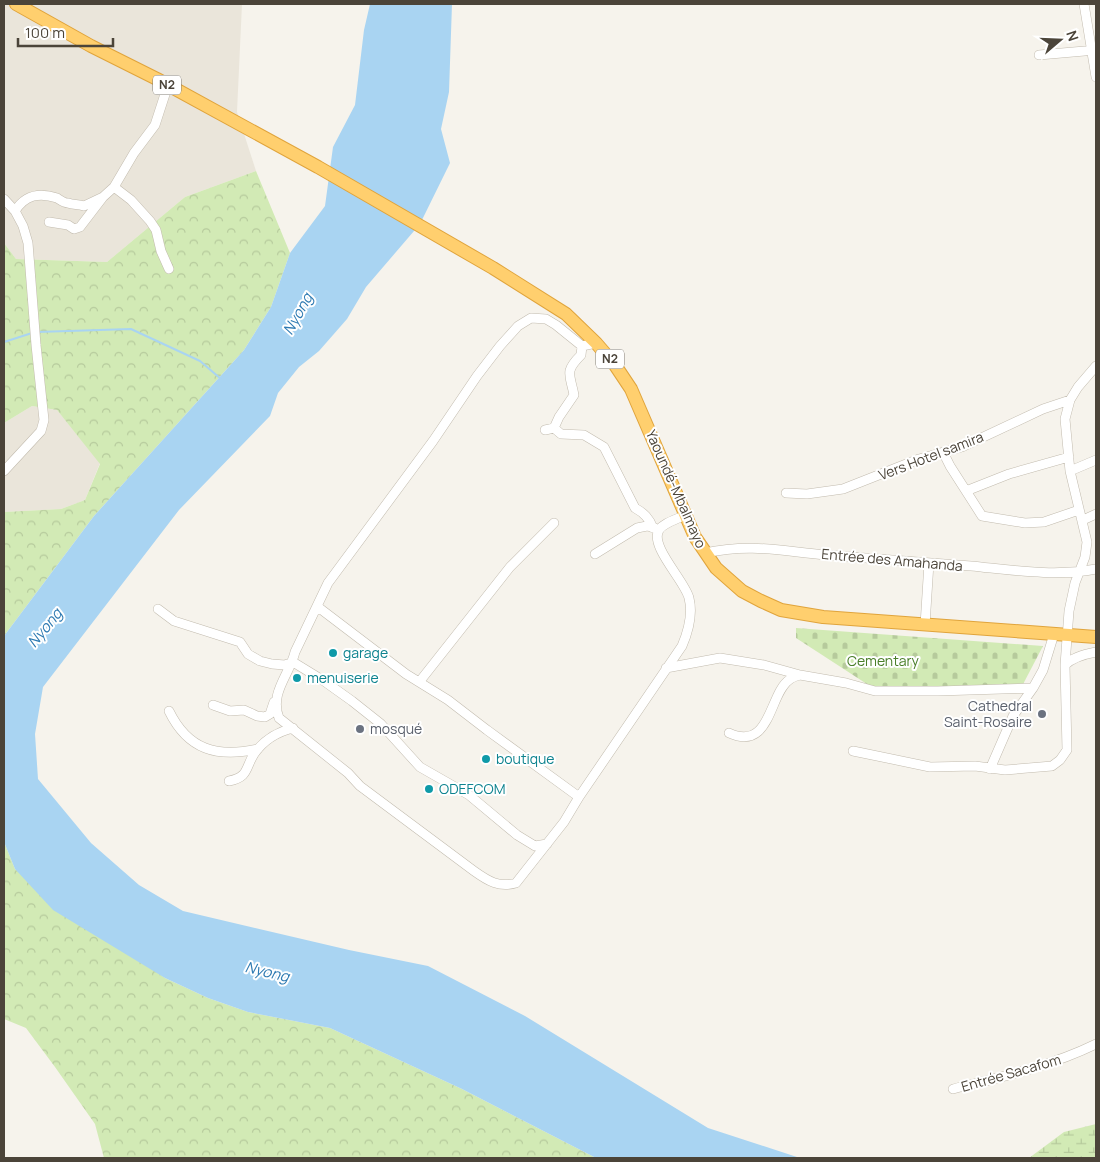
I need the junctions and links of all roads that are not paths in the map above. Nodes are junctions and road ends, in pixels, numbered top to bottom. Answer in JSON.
{"nodes":[{"id":1,"x":16,"y":4,"type":"edge"},
{"id":2,"x":1084,"y":4,"type":"edge"},
{"id":3,"x":1095,"y":51,"type":"edge"},
{"id":4,"x":1039,"y":55,"type":"dead end"},
{"id":5,"x":1096,"y":77,"type":"edge"},
{"id":6,"x":168,"y":85,"type":"junction"},
{"id":7,"x":114,"y":187,"type":"junction"},
{"id":8,"x":103,"y":197,"type":"junction"},
{"id":9,"x":4,"y":199,"type":"edge"},
{"id":10,"x":15,"y":211,"type":"junction"},
{"id":11,"x":49,"y":222,"type":"dead end"},
{"id":12,"x":169,"y":269,"type":"dead end"},
{"id":13,"x":596,"y":343,"type":"junction"},
{"id":14,"x":582,"y":346,"type":"junction"},
{"id":15,"x":1096,"y":366,"type":"edge"},
{"id":16,"x":1070,"y":400,"type":"junction"},
{"id":17,"x":943,"y":452,"type":"junction"},
{"id":18,"x":1069,"y":457,"type":"junction"},
{"id":19,"x":1096,"y":460,"type":"edge"},
{"id":20,"x":4,"y":471,"type":"edge"},
{"id":21,"x":1070,"y":471,"type":"junction"},
{"id":22,"x":966,"y":491,"type":"junction"},
{"id":23,"x":786,"y":493,"type":"dead end"},
{"id":24,"x":1079,"y":510,"type":"junction"},
{"id":25,"x":1096,"y":514,"type":"edge"},
{"id":26,"x":685,"y":515,"type":"junction"},
{"id":27,"x":1082,"y":520,"type":"junction"},
{"id":28,"x":554,"y":523,"type":"dead end"},
{"id":29,"x":656,"y":528,"type":"junction"},
{"id":30,"x":705,"y":553,"type":"junction"},
{"id":31,"x":595,"y":554,"type":"dead end"},
{"id":32,"x":929,"y":562,"type":"junction"},
{"id":33,"x":1096,"y":569,"type":"edge"},
{"id":34,"x":1080,"y":572,"type":"junction"},
{"id":35,"x":318,"y":607,"type":"junction"},
{"id":36,"x":158,"y":609,"type":"dead end"},
{"id":37,"x":925,"y":625,"type":"junction"},
{"id":38,"x":1054,"y":634,"type":"junction"},
{"id":39,"x":1068,"y":635,"type":"junction"},
{"id":40,"x":1096,"y":637,"type":"edge"},
{"id":41,"x":1096,"y":652,"type":"edge"},
{"id":42,"x":292,"y":662,"type":"junction"},
{"id":43,"x":1065,"y":665,"type":"junction"},
{"id":44,"x":666,"y":668,"type":"junction"},
{"id":45,"x":800,"y":675,"type":"junction"},
{"id":46,"x":420,"y":681,"type":"junction"},
{"id":47,"x":1033,"y":688,"type":"junction"},
{"id":48,"x":276,"y":698,"type":"junction"},
{"id":49,"x":213,"y":706,"type":"dead end"},
{"id":50,"x":169,"y":710,"type":"dead end"},
{"id":51,"x":293,"y":728,"type":"junction"},
{"id":52,"x":729,"y":733,"type":"dead end"},
{"id":53,"x":258,"y":749,"type":"junction"},
{"id":54,"x":853,"y":751,"type":"dead end"},
{"id":55,"x":990,"y":769,"type":"junction"},
{"id":56,"x":229,"y":781,"type":"dead end"},
{"id":57,"x":579,"y":797,"type":"junction"},
{"id":58,"x":547,"y":844,"type":"junction"},
{"id":59,"x":1096,"y":1044,"type":"edge"},
{"id":60,"x":953,"y":1089,"type":"dead end"}],
"edges":[{"from":1,"to":6,"type":"highway","number":"N2"},
{"from":2,"to":3,"type":"street"},
{"from":3,"to":4,"type":"street"},
{"from":3,"to":5,"type":"street"},
{"from":6,"to":7,"type":"street"},
{"from":6,"to":13,"type":"highway","name":"Yaoundé-Mbalmayo","number":"N2"},
{"from":7,"to":8,"type":"street"},
{"from":7,"to":12,"type":"street"},
{"from":8,"to":10,"type":"street"},
{"from":8,"to":11,"type":"street"},
{"from":9,"to":10,"type":"street"},
{"from":10,"to":20,"type":"street"},
{"from":13,"to":14,"type":"street"},
{"from":13,"to":26,"type":"highway","name":"Yaoundé-Mbalmayo","number":"N2"},
{"from":14,"to":29,"type":"street"},
{"from":14,"to":35,"type":"street"},
{"from":15,"to":16,"type":"street"},
{"from":16,"to":17,"type":"street","name":"Vers Hotel samira"},
{"from":16,"to":18,"type":"street"},
{"from":17,"to":22,"type":"street"},
{"from":17,"to":23,"type":"street","name":"Vers Hotel samira"},
{"from":18,"to":21,"type":"street"},
{"from":18,"to":22,"type":"street"},
{"from":19,"to":21,"type":"street"},
{"from":21,"to":24,"type":"street"},
{"from":22,"to":24,"type":"street"},
{"from":24,"to":27,"type":"street"},
{"from":25,"to":27,"type":"street"},
{"from":26,"to":29,"type":"street"},
{"from":26,"to":30,"type":"highway","name":"Yaoundé-Mbalmayo","number":"N2"},
{"from":27,"to":34,"type":"street"},
{"from":28,"to":46,"type":"street"},
{"from":29,"to":31,"type":"street"},
{"from":29,"to":44,"type":"street"},
{"from":30,"to":32,"type":"street","name":"Entrée des Amahanda"},
{"from":30,"to":37,"type":"highway","name":"Yaoundé-Mbalmayo","number":"N2"},
{"from":32,"to":34,"type":"street","name":"Entrée des Amahanda"},
{"from":32,"to":37,"type":"street"},
{"from":33,"to":34,"type":"street","name":"Entrée des Amahanda"},
{"from":34,"to":39,"type":"street"},
{"from":35,"to":42,"type":"street"},
{"from":35,"to":46,"type":"street"},
{"from":36,"to":42,"type":"street"},
{"from":37,"to":38,"type":"highway","name":"Yaoundé-Mbalmayo","number":"N2"},
{"from":38,"to":39,"type":"highway","name":"Yaoundé-Mbalmayo","number":"N2"},
{"from":38,"to":47,"type":"street"},
{"from":39,"to":40,"type":"highway","name":"Yaoundé-Mbalmayo","number":"N2"},
{"from":39,"to":43,"type":"street"},
{"from":41,"to":43,"type":"street"},
{"from":42,"to":48,"type":"street"},
{"from":42,"to":58,"type":"street"},
{"from":43,"to":55,"type":"street"},
{"from":44,"to":45,"type":"street"},
{"from":44,"to":57,"type":"street"},
{"from":45,"to":47,"type":"street"},
{"from":45,"to":52,"type":"street"},
{"from":46,"to":57,"type":"street"},
{"from":47,"to":55,"type":"street"},
{"from":48,"to":49,"type":"street"},
{"from":48,"to":51,"type":"street"},
{"from":50,"to":53,"type":"street"},
{"from":51,"to":53,"type":"street"},
{"from":51,"to":58,"type":"street"},
{"from":53,"to":56,"type":"street"},
{"from":54,"to":55,"type":"street"},
{"from":57,"to":58,"type":"street"},
{"from":59,"to":60,"type":"street","name":"Entrée Sacafom"}]}
